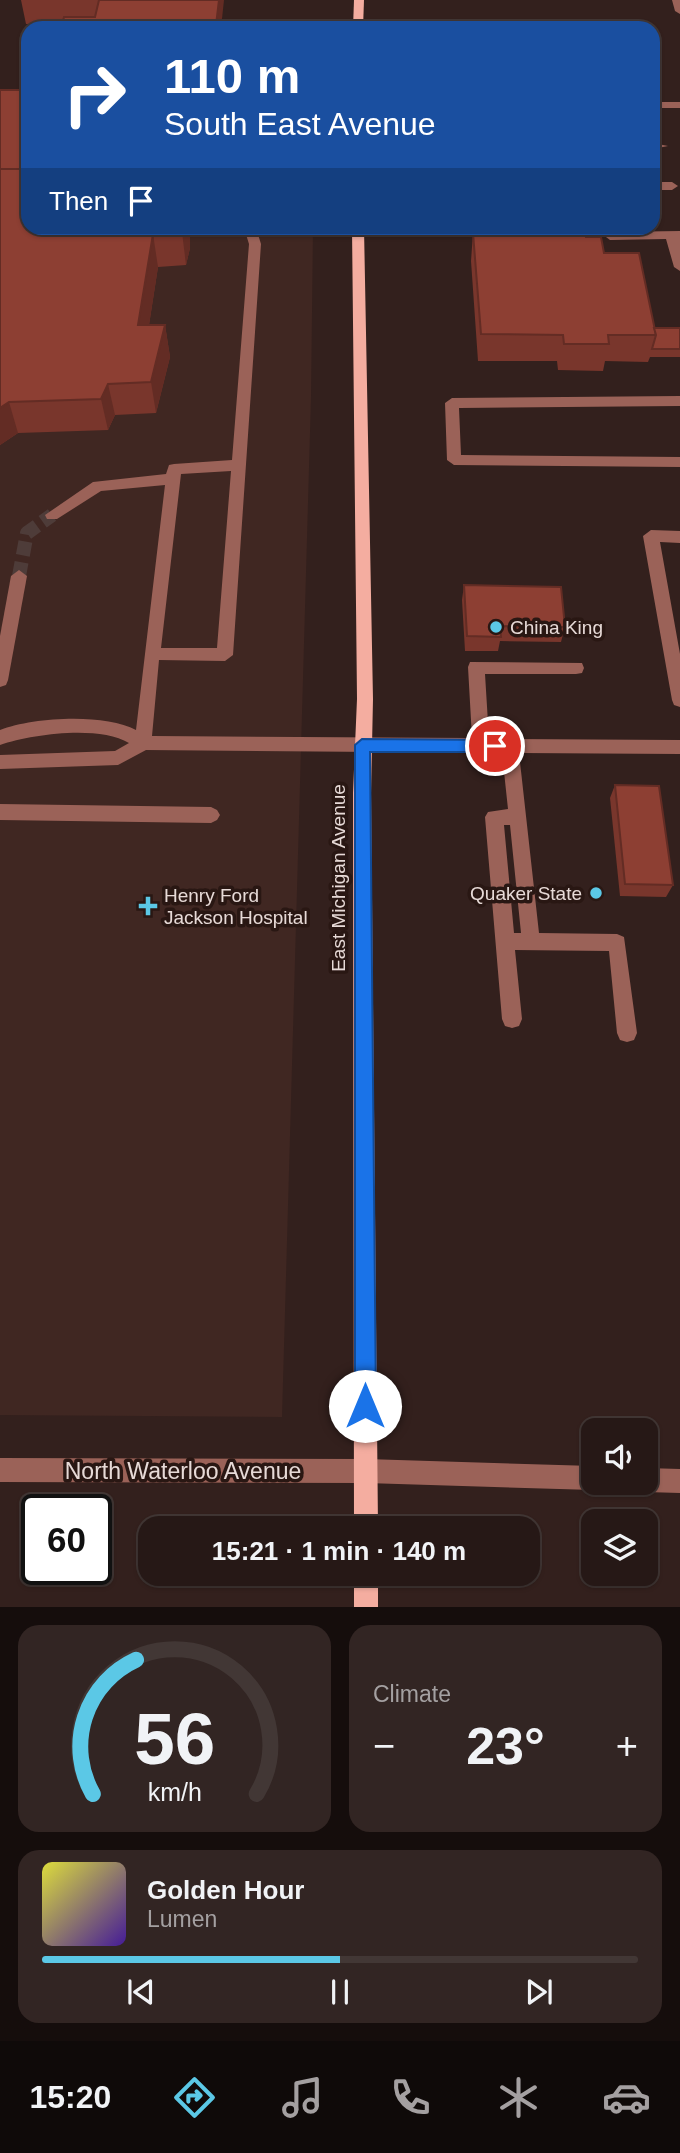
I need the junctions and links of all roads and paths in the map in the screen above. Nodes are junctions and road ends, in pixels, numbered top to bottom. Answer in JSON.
{"nodes":[{"id":1,"x":359,"y":0,"type":"edge"},
{"id":2,"x":677,"y":0,"type":"edge"},
{"id":3,"x":680,"y":11,"type":"edge"},
{"id":4,"x":358,"y":21,"type":"edge"},
{"id":5,"x":660,"y":105,"type":"edge"},
{"id":6,"x":680,"y":105,"type":"edge"},
{"id":7,"x":660,"y":186,"type":"edge"},
{"id":8,"x":672,"y":186,"type":"dead end"},
{"id":9,"x":252,"y":235,"type":"edge"},
{"id":10,"x":358,"y":235,"type":"edge"},
{"id":11,"x":541,"y":235,"type":"edge"},
{"id":12,"x":603,"y":235,"type":"edge"},
{"id":13,"x":676,"y":235,"type":"edge"},
{"id":14,"x":545,"y":242,"type":"edge"},
{"id":15,"x":680,"y":267,"type":"edge"},
{"id":16,"x":680,"y":401,"type":"edge"},
{"id":17,"x":680,"y":462,"type":"edge"},
{"id":18,"x":240,"y":465,"type":"junction"},
{"id":19,"x":173,"y":479,"type":"junction"},
{"id":20,"x":52,"y":515,"type":"tunnel mouth"},
{"id":21,"x":680,"y":537,"type":"edge"},
{"id":22,"x":19,"y":576,"type":"tunnel mouth"},
{"id":23,"x":152,"y":654,"type":"junction"},
{"id":24,"x":576,"y":668,"type":"dead end"},
{"id":25,"x":0,"y":680,"type":"edge"},
{"id":26,"x":680,"y":700,"type":"edge"},
{"id":27,"x":0,"y":738,"type":"edge"},
{"id":28,"x":143,"y":743,"type":"junction"},
{"id":29,"x":362,"y":745,"type":"junction"},
{"id":30,"x":481,"y":746,"type":"junction"},
{"id":31,"x":510,"y":746,"type":"junction"},
{"id":32,"x":680,"y":747,"type":"edge"},
{"id":33,"x":0,"y":762,"type":"edge"},
{"id":34,"x":0,"y":812,"type":"edge"},
{"id":35,"x":211,"y":815,"type":"dead end"},
{"id":36,"x":516,"y":817,"type":"junction"},
{"id":37,"x":505,"y":941,"type":"junction"},
{"id":38,"x":531,"y":941,"type":"junction"},
{"id":39,"x":512,"y":1018,"type":"dead end"},
{"id":40,"x":628,"y":1033,"type":"dead end"},
{"id":41,"x":0,"y":1470,"type":"edge"},
{"id":42,"x":366,"y":1471,"type":"junction"},
{"id":43,"x":581,"y":1478,"type":"edge"},
{"id":44,"x":658,"y":1480,"type":"edge"},
{"id":45,"x":680,"y":1481,"type":"edge"},
{"id":46,"x":366,"y":1516,"type":"edge"},
{"id":47,"x":366,"y":1586,"type":"edge"},
{"id":48,"x":366,"y":1607,"type":"edge"}],
"edges":[{"from":1,"to":4,"type":"main road"},
{"from":2,"to":3,"type":"street"},
{"from":5,"to":6,"type":"street"},
{"from":7,"to":8,"type":"street"},
{"from":9,"to":18,"type":"street"},
{"from":10,"to":29,"type":"main road","name":"East Michigan Avenue"},
{"from":11,"to":14,"type":"street"},
{"from":12,"to":13,"type":"street"},
{"from":13,"to":15,"type":"street"},
{"from":16,"to":17,"type":"street"},
{"from":18,"to":19,"type":"street"},
{"from":18,"to":23,"type":"street"},
{"from":19,"to":20,"type":"street"},
{"from":19,"to":23,"type":"street"},
{"from":21,"to":26,"type":"street"},
{"from":22,"to":25,"type":"street"},
{"from":23,"to":28,"type":"street"},
{"from":24,"to":30,"type":"street"},
{"from":27,"to":28,"type":"street"},
{"from":28,"to":29,"type":"street"},
{"from":28,"to":33,"type":"street"},
{"from":29,"to":30,"type":"street"},
{"from":29,"to":42,"type":"main road","name":"East Michigan Avenue"},
{"from":30,"to":31,"type":"street"},
{"from":31,"to":32,"type":"street"},
{"from":31,"to":36,"type":"street"},
{"from":34,"to":35,"type":"street"},
{"from":36,"to":37,"type":"street"},
{"from":36,"to":38,"type":"street"},
{"from":37,"to":38,"type":"street"},
{"from":37,"to":39,"type":"street"},
{"from":38,"to":40,"type":"street"},
{"from":41,"to":42,"type":"street","name":"North Waterloo Avenue"},
{"from":42,"to":43,"type":"street","name":"North Waterloo Avenue"},
{"from":42,"to":46,"type":"main road","name":"East Michigan Avenue"},
{"from":44,"to":45,"type":"street"},
{"from":47,"to":48,"type":"main road"}]}
